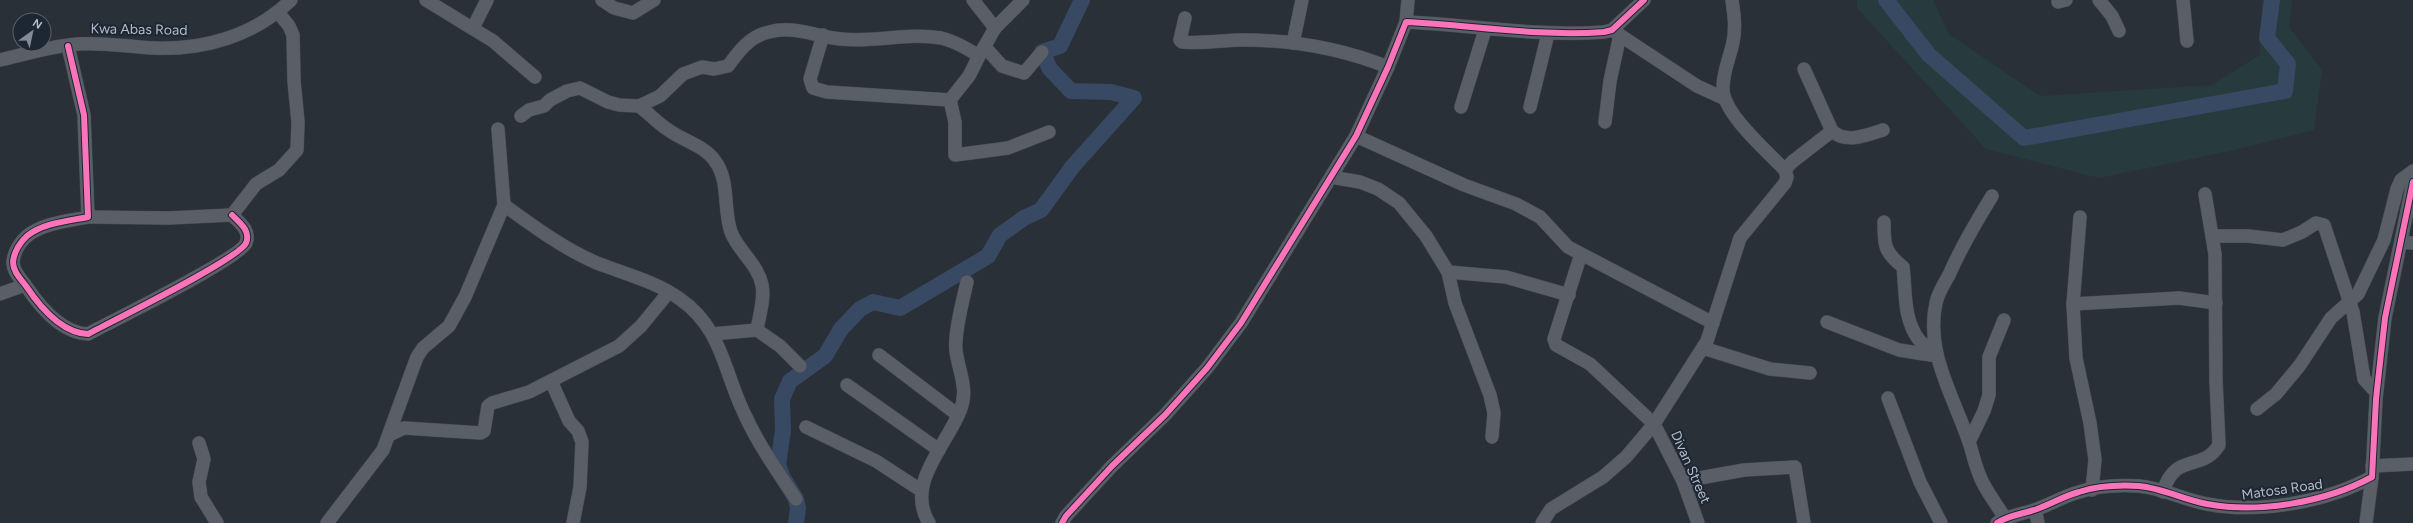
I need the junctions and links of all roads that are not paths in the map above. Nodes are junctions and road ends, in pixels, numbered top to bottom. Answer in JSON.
{"nodes":[{"id":1,"x":291,"y":0,"type":"edge"},
{"id":2,"x":426,"y":0,"type":"edge"},
{"id":3,"x":487,"y":0,"type":"edge"},
{"id":4,"x":602,"y":0,"type":"edge"},
{"id":5,"x":654,"y":0,"type":"edge"},
{"id":6,"x":973,"y":0,"type":"edge"},
{"id":7,"x":1023,"y":0,"type":"edge"},
{"id":8,"x":1302,"y":0,"type":"edge"},
{"id":9,"x":1408,"y":0,"type":"edge"},
{"id":10,"x":1644,"y":0,"type":"edge"},
{"id":11,"x":1732,"y":0,"type":"edge"},
{"id":12,"x":2099,"y":0,"type":"edge"},
{"id":13,"x":2183,"y":0,"type":"edge"},
{"id":14,"x":278,"y":12,"type":"junction"},
{"id":15,"x":1185,"y":18,"type":"dead end"},
{"id":16,"x":1406,"y":22,"type":"junction"},
{"id":17,"x":473,"y":28,"type":"junction"},
{"id":18,"x":995,"y":28,"type":"junction"},
{"id":19,"x":1485,"y":30,"type":"junction"},
{"id":20,"x":2119,"y":31,"type":"dead end"},
{"id":21,"x":1616,"y":32,"type":"junction"},
{"id":22,"x":1548,"y":34,"type":"junction"},
{"id":23,"x":823,"y":35,"type":"junction"},
{"id":24,"x":2187,"y":40,"type":"dead end"},
{"id":25,"x":1293,"y":43,"type":"junction"},
{"id":26,"x":68,"y":46,"type":"junction"},
{"id":27,"x":982,"y":52,"type":"junction"},
{"id":28,"x":1042,"y":52,"type":"dead end"},
{"id":29,"x":0,"y":60,"type":"edge"},
{"id":30,"x":1388,"y":67,"type":"junction"},
{"id":31,"x":1804,"y":69,"type":"dead end"},
{"id":32,"x":535,"y":77,"type":"dead end"},
{"id":33,"x":1723,"y":98,"type":"junction"},
{"id":34,"x":950,"y":100,"type":"junction"},
{"id":35,"x":639,"y":106,"type":"junction"},
{"id":36,"x":1462,"y":107,"type":"dead end"},
{"id":37,"x":1530,"y":107,"type":"dead end"},
{"id":38,"x":521,"y":116,"type":"dead end"},
{"id":39,"x":1604,"y":122,"type":"dead end"},
{"id":40,"x":498,"y":130,"type":"dead end"},
{"id":41,"x":1883,"y":130,"type":"dead end"},
{"id":42,"x":1832,"y":131,"type":"junction"},
{"id":43,"x":1049,"y":132,"type":"dead end"},
{"id":44,"x":1356,"y":136,"type":"junction"},
{"id":45,"x":1785,"y":170,"type":"junction"},
{"id":46,"x":2413,"y":171,"type":"edge"},
{"id":47,"x":1331,"y":177,"type":"junction"},
{"id":48,"x":2413,"y":182,"type":"edge"},
{"id":49,"x":2205,"y":194,"type":"dead end"},
{"id":50,"x":1992,"y":196,"type":"dead end"},
{"id":51,"x":504,"y":206,"type":"junction"},
{"id":52,"x":232,"y":215,"type":"junction"},
{"id":53,"x":88,"y":217,"type":"junction"},
{"id":54,"x":2080,"y":217,"type":"dead end"},
{"id":55,"x":1884,"y":222,"type":"dead end"},
{"id":56,"x":2212,"y":236,"type":"junction"},
{"id":57,"x":2407,"y":242,"type":"edge"},
{"id":58,"x":1581,"y":254,"type":"junction"},
{"id":59,"x":1448,"y":272,"type":"junction"},
{"id":60,"x":967,"y":282,"type":"dead end"},
{"id":61,"x":25,"y":285,"type":"junction"},
{"id":62,"x":668,"y":293,"type":"junction"},
{"id":63,"x":0,"y":294,"type":"edge"},
{"id":64,"x":1569,"y":295,"type":"junction"},
{"id":65,"x":2216,"y":302,"type":"junction"},
{"id":66,"x":2350,"y":302,"type":"junction"},
{"id":67,"x":2073,"y":304,"type":"junction"},
{"id":68,"x":2004,"y":320,"type":"dead end"},
{"id":69,"x":1827,"y":322,"type":"dead end"},
{"id":70,"x":1713,"y":323,"type":"junction"},
{"id":71,"x":757,"y":330,"type":"junction"},
{"id":72,"x":712,"y":334,"type":"junction"},
{"id":73,"x":1703,"y":348,"type":"junction"},
{"id":74,"x":1936,"y":353,"type":"junction"},
{"id":75,"x":879,"y":355,"type":"dead end"},
{"id":76,"x":800,"y":366,"type":"dead end"},
{"id":77,"x":1810,"y":373,"type":"dead end"},
{"id":78,"x":551,"y":381,"type":"junction"},
{"id":79,"x":847,"y":385,"type":"dead end"},
{"id":80,"x":2376,"y":392,"type":"junction"},
{"id":81,"x":1888,"y":398,"type":"dead end"},
{"id":82,"x":2257,"y":409,"type":"dead end"},
{"id":83,"x":958,"y":415,"type":"junction"},
{"id":84,"x":1654,"y":424,"type":"junction"},
{"id":85,"x":806,"y":426,"type":"dead end"},
{"id":86,"x":389,"y":435,"type":"junction"},
{"id":87,"x":1492,"y":437,"type":"dead end"},
{"id":88,"x":1969,"y":442,"type":"junction"},
{"id":89,"x":199,"y":443,"type":"dead end"},
{"id":90,"x":939,"y":450,"type":"junction"},
{"id":91,"x":2413,"y":464,"type":"edge"},
{"id":92,"x":2372,"y":472,"type":"junction"},
{"id":93,"x":1683,"y":481,"type":"junction"},
{"id":94,"x":2092,"y":490,"type":"junction"},
{"id":95,"x":922,"y":491,"type":"junction"},
{"id":96,"x":2163,"y":492,"type":"junction"},
{"id":97,"x":796,"y":499,"type":"dead end"},
{"id":98,"x":2035,"y":510,"type":"junction"},
{"id":99,"x":2001,"y":520,"type":"edge"},
{"id":100,"x":217,"y":523,"type":"edge"},
{"id":101,"x":327,"y":523,"type":"edge"},
{"id":102,"x":573,"y":523,"type":"edge"},
{"id":103,"x":929,"y":523,"type":"edge"},
{"id":104,"x":1062,"y":523,"type":"edge"},
{"id":105,"x":1542,"y":523,"type":"edge"},
{"id":106,"x":1698,"y":523,"type":"edge"},
{"id":107,"x":1804,"y":523,"type":"edge"},
{"id":108,"x":1941,"y":523,"type":"edge"},
{"id":109,"x":2038,"y":523,"type":"edge"},
{"id":110,"x":2366,"y":523,"type":"edge"}],
"edges":[{"from":1,"to":14,"type":"street","name":"Kwa Abas Road"},
{"from":2,"to":17,"type":"street"},
{"from":3,"to":17,"type":"street"},
{"from":4,"to":5,"type":"street"},
{"from":6,"to":18,"type":"street"},
{"from":7,"to":18,"type":"street"},
{"from":8,"to":25,"type":"street"},
{"from":9,"to":16,"type":"street"},
{"from":10,"to":21,"type":"street"},
{"from":11,"to":33,"type":"street"},
{"from":12,"to":20,"type":"street"},
{"from":13,"to":24,"type":"street"},
{"from":14,"to":26,"type":"street","name":"Kwa Abas Road"},
{"from":14,"to":52,"type":"street"},
{"from":15,"to":25,"type":"street"},
{"from":16,"to":19,"type":"street"},
{"from":16,"to":30,"type":"street"},
{"from":17,"to":32,"type":"street"},
{"from":18,"to":27,"type":"street"},
{"from":19,"to":22,"type":"street"},
{"from":19,"to":36,"type":"street"},
{"from":21,"to":22,"type":"street"},
{"from":21,"to":33,"type":"street"},
{"from":21,"to":39,"type":"street"},
{"from":22,"to":37,"type":"street"},
{"from":23,"to":27,"type":"street"},
{"from":23,"to":34,"type":"street"},
{"from":23,"to":35,"type":"street"},
{"from":25,"to":30,"type":"street"},
{"from":26,"to":29,"type":"street","name":"Kwa Abas Road"},
{"from":26,"to":53,"type":"street"},
{"from":27,"to":28,"type":"street"},
{"from":27,"to":34,"type":"street"},
{"from":30,"to":44,"type":"street"},
{"from":31,"to":42,"type":"street"},
{"from":33,"to":45,"type":"street"},
{"from":34,"to":43,"type":"street"},
{"from":35,"to":38,"type":"street"},
{"from":35,"to":71,"type":"street"},
{"from":40,"to":51,"type":"street"},
{"from":41,"to":42,"type":"street"},
{"from":42,"to":45,"type":"street"},
{"from":44,"to":47,"type":"street"},
{"from":44,"to":58,"type":"street"},
{"from":45,"to":70,"type":"street"},
{"from":46,"to":66,"type":"street"},
{"from":47,"to":59,"type":"street"},
{"from":47,"to":104,"type":"street"},
{"from":48,"to":57,"type":"street"},
{"from":49,"to":56,"type":"street"},
{"from":50,"to":74,"type":"street"},
{"from":51,"to":62,"type":"street"},
{"from":51,"to":86,"type":"street"},
{"from":52,"to":53,"type":"street"},
{"from":52,"to":61,"type":"street"},
{"from":53,"to":61,"type":"street"},
{"from":54,"to":67,"type":"street"},
{"from":55,"to":74,"type":"street"},
{"from":56,"to":65,"type":"street"},
{"from":56,"to":66,"type":"street"},
{"from":57,"to":80,"type":"street"},
{"from":58,"to":64,"type":"street","name":"Divan Street"},
{"from":58,"to":70,"type":"street"},
{"from":59,"to":64,"type":"street"},
{"from":59,"to":87,"type":"street"},
{"from":60,"to":83,"type":"street"},
{"from":61,"to":63,"type":"street"},
{"from":62,"to":72,"type":"street"},
{"from":62,"to":78,"type":"street"},
{"from":64,"to":84,"type":"street","name":"Divan Street"},
{"from":65,"to":67,"type":"street"},
{"from":65,"to":96,"type":"street"},
{"from":66,"to":80,"type":"street"},
{"from":66,"to":82,"type":"street"},
{"from":67,"to":94,"type":"street"},
{"from":68,"to":88,"type":"street"},
{"from":69,"to":74,"type":"street"},
{"from":70,"to":73,"type":"street"},
{"from":71,"to":72,"type":"street"},
{"from":71,"to":76,"type":"street"},
{"from":72,"to":97,"type":"street"},
{"from":73,"to":77,"type":"street"},
{"from":73,"to":84,"type":"street"},
{"from":74,"to":88,"type":"street"},
{"from":75,"to":83,"type":"street"},
{"from":78,"to":86,"type":"street"},
{"from":78,"to":102,"type":"street"},
{"from":79,"to":90,"type":"street"},
{"from":80,"to":92,"type":"street"},
{"from":81,"to":108,"type":"street"},
{"from":83,"to":90,"type":"street"},
{"from":84,"to":93,"type":"street","name":"Divan Street"},
{"from":84,"to":105,"type":"street"},
{"from":85,"to":95,"type":"street"},
{"from":86,"to":101,"type":"street"},
{"from":88,"to":99,"type":"street"},
{"from":89,"to":100,"type":"street"},
{"from":90,"to":95,"type":"street"},
{"from":91,"to":92,"type":"street"},
{"from":92,"to":96,"type":"street","name":"Matosa Road"},
{"from":92,"to":110,"type":"street"},
{"from":93,"to":106,"type":"street","name":"Divan Street"},
{"from":93,"to":107,"type":"street"},
{"from":94,"to":96,"type":"street","name":"Matosa Road"},
{"from":94,"to":98,"type":"street","name":"Matosa Road"},
{"from":95,"to":103,"type":"street"},
{"from":98,"to":99,"type":"street","name":"Matosa Road"},
{"from":98,"to":109,"type":"street"}]}
